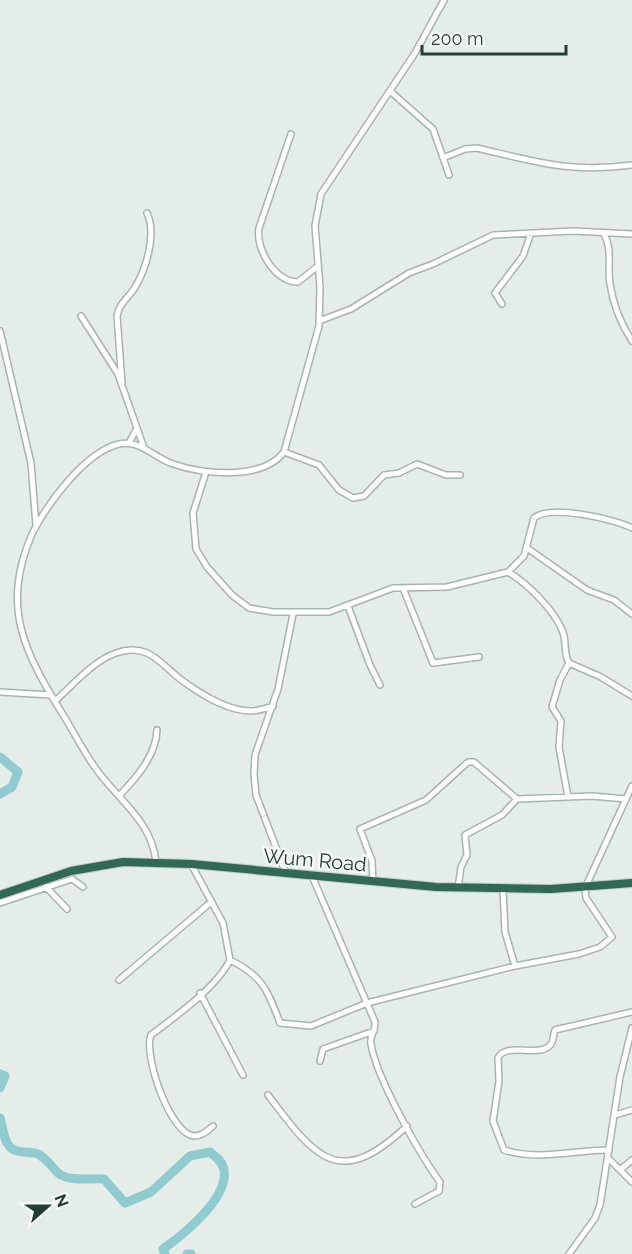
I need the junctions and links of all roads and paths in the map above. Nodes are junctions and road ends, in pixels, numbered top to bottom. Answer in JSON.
{"nodes":[{"id":1,"x":444,"y":0,"type":"edge"},
{"id":2,"x":390,"y":91,"type":"junction"},
{"id":3,"x":291,"y":134,"type":"dead end"},
{"id":4,"x":443,"y":158,"type":"junction"},
{"id":5,"x":632,"y":165,"type":"edge"},
{"id":6,"x":449,"y":175,"type":"dead end"},
{"id":7,"x":147,"y":213,"type":"dead end"},
{"id":8,"x":531,"y":233,"type":"junction"},
{"id":9,"x":604,"y":234,"type":"junction"},
{"id":10,"x":617,"y":234,"type":"junction"},
{"id":11,"x":632,"y":234,"type":"edge"},
{"id":12,"x":609,"y":244,"type":"junction"},
{"id":13,"x":318,"y":266,"type":"junction"},
{"id":14,"x":501,"y":304,"type":"dead end"},
{"id":15,"x":81,"y":316,"type":"dead end"},
{"id":16,"x":319,"y":321,"type":"junction"},
{"id":17,"x":0,"y":331,"type":"edge"},
{"id":18,"x":632,"y":341,"type":"edge"},
{"id":19,"x":122,"y":383,"type":"junction"},
{"id":20,"x":137,"y":428,"type":"junction"},
{"id":21,"x":129,"y":443,"type":"junction"},
{"id":22,"x":144,"y":448,"type":"junction"},
{"id":23,"x":284,"y":452,"type":"junction"},
{"id":24,"x":206,"y":472,"type":"junction"},
{"id":25,"x":459,"y":475,"type":"dead end"},
{"id":26,"x":36,"y":525,"type":"junction"},
{"id":27,"x":632,"y":528,"type":"edge"},
{"id":28,"x":526,"y":550,"type":"junction"},
{"id":29,"x":508,"y":572,"type":"junction"},
{"id":30,"x":403,"y":588,"type":"junction"},
{"id":31,"x":348,"y":606,"type":"junction"},
{"id":32,"x":292,"y":614,"type":"junction"},
{"id":33,"x":632,"y":614,"type":"edge"},
{"id":34,"x":479,"y":657,"type":"dead end"},
{"id":35,"x":569,"y":663,"type":"junction"},
{"id":36,"x":380,"y":685,"type":"dead end"},
{"id":37,"x":0,"y":692,"type":"edge"},
{"id":38,"x":51,"y":695,"type":"junction"},
{"id":39,"x":632,"y":696,"type":"edge"},
{"id":40,"x":55,"y":701,"type":"junction"},
{"id":41,"x":273,"y":706,"type":"junction"},
{"id":42,"x":157,"y":730,"type":"dead end"},
{"id":43,"x":632,"y":786,"type":"edge"},
{"id":44,"x":119,"y":796,"type":"junction"},
{"id":45,"x":568,"y":797,"type":"junction"},
{"id":46,"x":517,"y":799,"type":"junction"},
{"id":47,"x":626,"y":799,"type":"junction"},
{"id":48,"x":156,"y":862,"type":"junction"},
{"id":49,"x":191,"y":864,"type":"junction"},
{"id":50,"x":286,"y":874,"type":"junction"},
{"id":51,"x":312,"y":876,"type":"junction"},
{"id":52,"x":374,"y":882,"type":"junction"},
{"id":53,"x":632,"y":883,"type":"edge"},
{"id":54,"x":46,"y":887,"type":"junction"},
{"id":55,"x":83,"y":887,"type":"dead end"},
{"id":56,"x":459,"y":888,"type":"junction"},
{"id":57,"x":585,"y":888,"type":"junction"},
{"id":58,"x":503,"y":890,"type":"junction"},
{"id":59,"x":0,"y":896,"type":"edge"},
{"id":60,"x":0,"y":903,"type":"edge"},
{"id":61,"x":210,"y":903,"type":"junction"},
{"id":62,"x":67,"y":909,"type":"dead end"},
{"id":63,"x":230,"y":960,"type":"junction"},
{"id":64,"x":516,"y":966,"type":"junction"},
{"id":65,"x":118,"y":980,"type":"dead end"},
{"id":66,"x":200,"y":993,"type":"junction"},
{"id":67,"x":368,"y":1003,"type":"junction"},
{"id":68,"x":632,"y":1012,"type":"edge"},
{"id":69,"x":632,"y":1029,"type":"edge"},
{"id":70,"x":375,"y":1031,"type":"junction"},
{"id":71,"x":632,"y":1048,"type":"edge"},
{"id":72,"x":626,"y":1052,"type":"junction"},
{"id":73,"x":321,"y":1061,"type":"dead end"},
{"id":74,"x":243,"y":1075,"type":"dead end"},
{"id":75,"x":268,"y":1095,"type":"dead end"},
{"id":76,"x":632,"y":1110,"type":"edge"},
{"id":77,"x":615,"y":1115,"type":"junction"},
{"id":78,"x":213,"y":1125,"type":"dead end"},
{"id":79,"x":407,"y":1126,"type":"junction"},
{"id":80,"x":609,"y":1150,"type":"junction"},
{"id":81,"x":608,"y":1158,"type":"junction"},
{"id":82,"x":632,"y":1160,"type":"edge"},
{"id":83,"x":620,"y":1170,"type":"junction"},
{"id":84,"x":632,"y":1182,"type":"edge"},
{"id":85,"x":415,"y":1204,"type":"dead end"},
{"id":86,"x":569,"y":1254,"type":"edge"}],
"edges":[{"from":1,"to":2,"type":"street"},
{"from":2,"to":4,"type":"street"},
{"from":2,"to":13,"type":"street"},
{"from":3,"to":13,"type":"street"},
{"from":4,"to":5,"type":"street"},
{"from":4,"to":6,"type":"street"},
{"from":7,"to":19,"type":"street"},
{"from":8,"to":9,"type":"street"},
{"from":8,"to":14,"type":"street"},
{"from":8,"to":16,"type":"street"},
{"from":9,"to":10,"type":"street"},
{"from":9,"to":12,"type":"street"},
{"from":10,"to":11,"type":"street"},
{"from":10,"to":12,"type":"street"},
{"from":12,"to":18,"type":"street"},
{"from":13,"to":16,"type":"street"},
{"from":15,"to":19,"type":"street"},
{"from":16,"to":23,"type":"street"},
{"from":17,"to":26,"type":"street"},
{"from":19,"to":20,"type":"street"},
{"from":20,"to":21,"type":"street"},
{"from":20,"to":22,"type":"street"},
{"from":21,"to":22,"type":"street"},
{"from":21,"to":26,"type":"street"},
{"from":22,"to":24,"type":"street"},
{"from":23,"to":24,"type":"street"},
{"from":23,"to":25,"type":"street"},
{"from":24,"to":32,"type":"street"},
{"from":26,"to":38,"type":"street"},
{"from":27,"to":28,"type":"street"},
{"from":28,"to":29,"type":"street"},
{"from":28,"to":33,"type":"street"},
{"from":29,"to":30,"type":"street"},
{"from":29,"to":35,"type":"street"},
{"from":30,"to":31,"type":"street"},
{"from":30,"to":34,"type":"street"},
{"from":31,"to":32,"type":"street"},
{"from":31,"to":36,"type":"street"},
{"from":32,"to":41,"type":"street"},
{"from":35,"to":39,"type":"street"},
{"from":35,"to":45,"type":"street"},
{"from":37,"to":38,"type":"street"},
{"from":38,"to":40,"type":"street"},
{"from":40,"to":41,"type":"street"},
{"from":40,"to":44,"type":"street"},
{"from":41,"to":50,"type":"street"},
{"from":42,"to":44,"type":"street"},
{"from":43,"to":47,"type":"street"},
{"from":44,"to":48,"type":"street"},
{"from":45,"to":46,"type":"street"},
{"from":45,"to":47,"type":"street"},
{"from":46,"to":52,"type":"street"},
{"from":46,"to":56,"type":"street"},
{"from":47,"to":57,"type":"street"},
{"from":48,"to":49,"type":"highway","name":"Wum Road"},
{"from":48,"to":59,"type":"highway","name":"Wum Road"},
{"from":49,"to":50,"type":"highway","name":"Wum Road"},
{"from":49,"to":61,"type":"street"},
{"from":50,"to":51,"type":"highway","name":"Wum Road"},
{"from":51,"to":52,"type":"highway","name":"Wum Road"},
{"from":51,"to":67,"type":"street"},
{"from":52,"to":56,"type":"highway","name":"Wum Road"},
{"from":53,"to":57,"type":"highway","name":"Wum Road"},
{"from":54,"to":55,"type":"street"},
{"from":54,"to":60,"type":"street"},
{"from":54,"to":62,"type":"street"},
{"from":56,"to":58,"type":"highway","name":"Wum Road"},
{"from":57,"to":58,"type":"highway","name":"Wum Road"},
{"from":57,"to":64,"type":"street"},
{"from":58,"to":64,"type":"street"},
{"from":61,"to":63,"type":"street"},
{"from":61,"to":65,"type":"street"},
{"from":63,"to":66,"type":"street"},
{"from":63,"to":67,"type":"street"},
{"from":64,"to":67,"type":"street"},
{"from":66,"to":74,"type":"street"},
{"from":66,"to":78,"type":"street"},
{"from":67,"to":70,"type":"street"},
{"from":68,"to":80,"type":"street"},
{"from":69,"to":72,"type":"street"},
{"from":70,"to":73,"type":"street"},
{"from":70,"to":79,"type":"street"},
{"from":71,"to":72,"type":"street"},
{"from":72,"to":77,"type":"street"},
{"from":75,"to":79,"type":"street"},
{"from":76,"to":77,"type":"street"},
{"from":77,"to":80,"type":"street"},
{"from":79,"to":85,"type":"street"},
{"from":80,"to":81,"type":"street"},
{"from":81,"to":83,"type":"street"},
{"from":81,"to":86,"type":"street"},
{"from":82,"to":83,"type":"street"},
{"from":83,"to":84,"type":"street"}]}
